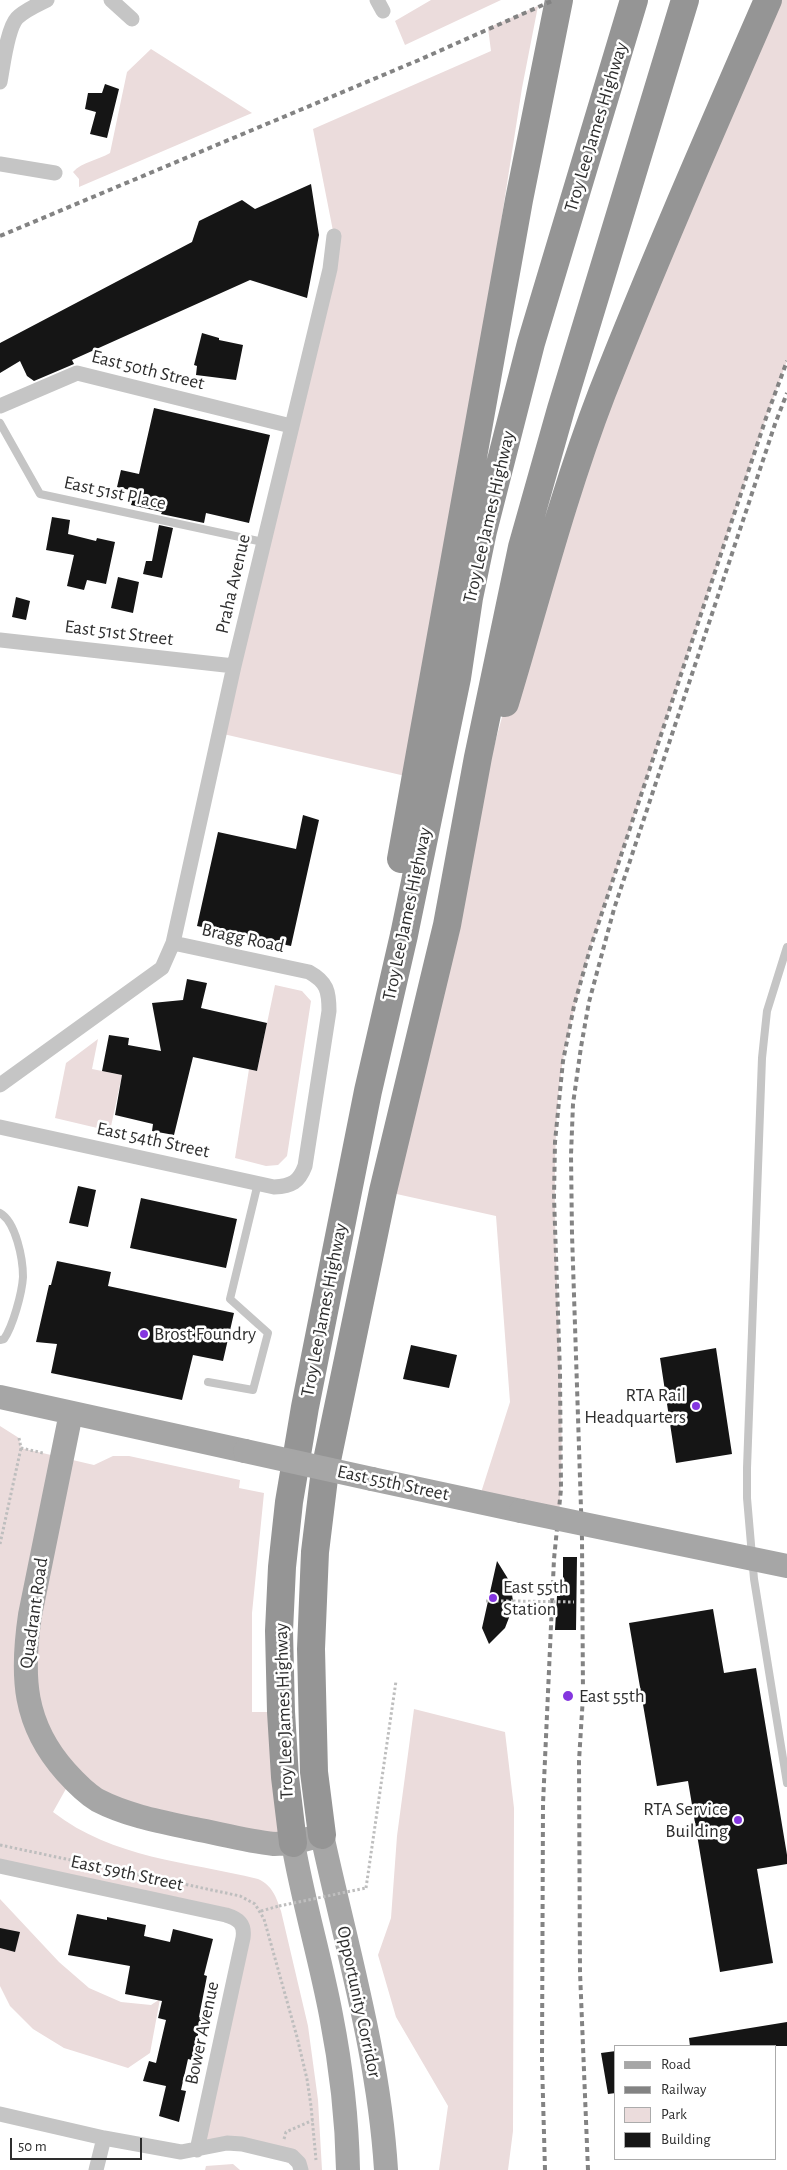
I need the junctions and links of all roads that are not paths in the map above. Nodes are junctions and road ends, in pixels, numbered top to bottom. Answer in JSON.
{"nodes":[{"id":1,"x":47,"y":0,"type":"edge"},
{"id":2,"x":111,"y":0,"type":"edge"},
{"id":3,"x":540,"y":0,"type":"edge"},
{"id":4,"x":559,"y":0,"type":"edge"},
{"id":5,"x":634,"y":0,"type":"edge"},
{"id":6,"x":686,"y":0,"type":"edge"},
{"id":7,"x":768,"y":0,"type":"edge"},
{"id":8,"x":132,"y":20,"type":"dead end"},
{"id":9,"x":0,"y":82,"type":"edge"},
{"id":10,"x":0,"y":164,"type":"edge"},
{"id":11,"x":55,"y":173,"type":"dead end"},
{"id":12,"x":334,"y":236,"type":"dead end"},
{"id":13,"x":492,"y":348,"type":"junction"},
{"id":14,"x":0,"y":406,"type":"edge"},
{"id":15,"x":0,"y":423,"type":"edge"},
{"id":16,"x":291,"y":426,"type":"junction"},
{"id":17,"x":263,"y":542,"type":"junction"},
{"id":18,"x":0,"y":640,"type":"edge"},
{"id":19,"x":234,"y":666,"type":"junction"},
{"id":20,"x":446,"y":924,"type":"junction"},
{"id":21,"x":172,"y":943,"type":"junction"},
{"id":22,"x":787,"y":947,"type":"edge"},
{"id":23,"x":0,"y":1085,"type":"edge"},
{"id":24,"x":368,"y":1091,"type":"junction"},
{"id":25,"x":0,"y":1127,"type":"edge"},
{"id":26,"x":296,"y":1182,"type":"joint"},
{"id":27,"x":258,"y":1183,"type":"junction"},
{"id":28,"x":0,"y":1213,"type":"edge"},
{"id":29,"x":0,"y":1340,"type":"edge"},
{"id":30,"x":208,"y":1382,"type":"dead end"},
{"id":31,"x":0,"y":1397,"type":"edge"},
{"id":32,"x":71,"y":1413,"type":"junction"},
{"id":33,"x":787,"y":1566,"type":"edge"},
{"id":34,"x":787,"y":1783,"type":"edge"},
{"id":35,"x":322,"y":1835,"type":"junction"},
{"id":36,"x":293,"y":1843,"type":"junction"},
{"id":37,"x":0,"y":1866,"type":"edge"},
{"id":38,"x":242,"y":1925,"type":"joint"},
{"id":39,"x":0,"y":2114,"type":"edge"},
{"id":40,"x":104,"y":2138,"type":"junction"},
{"id":41,"x":197,"y":2150,"type":"junction"},
{"id":42,"x":299,"y":2164,"type":"edge"},
{"id":43,"x":96,"y":2170,"type":"edge"},
{"id":44,"x":348,"y":2170,"type":"edge"},
{"id":45,"x":386,"y":2170,"type":"edge"}],
"edges":[{"from":1,"to":9,"type":"street"},
{"from":2,"to":8,"type":"street"},
{"from":3,"to":13,"type":"highway"},
{"from":4,"to":13,"type":"highway"},
{"from":5,"to":24,"type":"highway","name":"Troy Lee James Highway"},
{"from":6,"to":20,"type":"highway","name":"Troy Lee James Highway"},
{"from":7,"to":20,"type":"highway"},
{"from":10,"to":11,"type":"street"},
{"from":12,"to":16,"type":"street","name":"Praha Avenue"},
{"from":13,"to":24,"type":"highway"},
{"from":14,"to":16,"type":"street","name":"East 50th Street"},
{"from":15,"to":17,"type":"lane","name":"East 51st Place"},
{"from":16,"to":17,"type":"street","name":"Praha Avenue"},
{"from":17,"to":19,"type":"street","name":"Praha Avenue"},
{"from":18,"to":19,"type":"street","name":"East 51st Street"},
{"from":19,"to":21,"type":"street","name":"Praha Avenue"},
{"from":20,"to":35,"type":"highway","name":"Troy Lee James Highway"},
{"from":21,"to":23,"type":"street","name":"Bragg Road"},
{"from":21,"to":26,"type":"street","name":"Bragg Road"},
{"from":22,"to":34,"type":"lane"},
{"from":24,"to":36,"type":"highway","name":"Troy Lee James Highway"},
{"from":25,"to":27,"type":"street","name":"East 54th Street"},
{"from":26,"to":27,"type":"street","name":"East 54th Street"},
{"from":27,"to":30,"type":"lane"},
{"from":28,"to":29,"type":"lane"},
{"from":31,"to":32,"type":"main road","name":"East 55th Street"},
{"from":32,"to":33,"type":"main road","name":"East 55th Street","bridge":true},
{"from":32,"to":36,"type":"main road","name":"Quadrant Road"},
{"from":35,"to":36,"type":"main road","name":"Quadrant Road"},
{"from":35,"to":45,"type":"main road","name":"Opportunity Corridor"},
{"from":36,"to":44,"type":"main road","name":"Opportunity Corridor"},
{"from":37,"to":38,"type":"street","name":"East 59th Street"},
{"from":38,"to":41,"type":"street","name":"Bower Avenue"},
{"from":39,"to":40,"type":"street"},
{"from":40,"to":41,"type":"street"},
{"from":40,"to":43,"type":"street"},
{"from":41,"to":42,"type":"street"}]}
